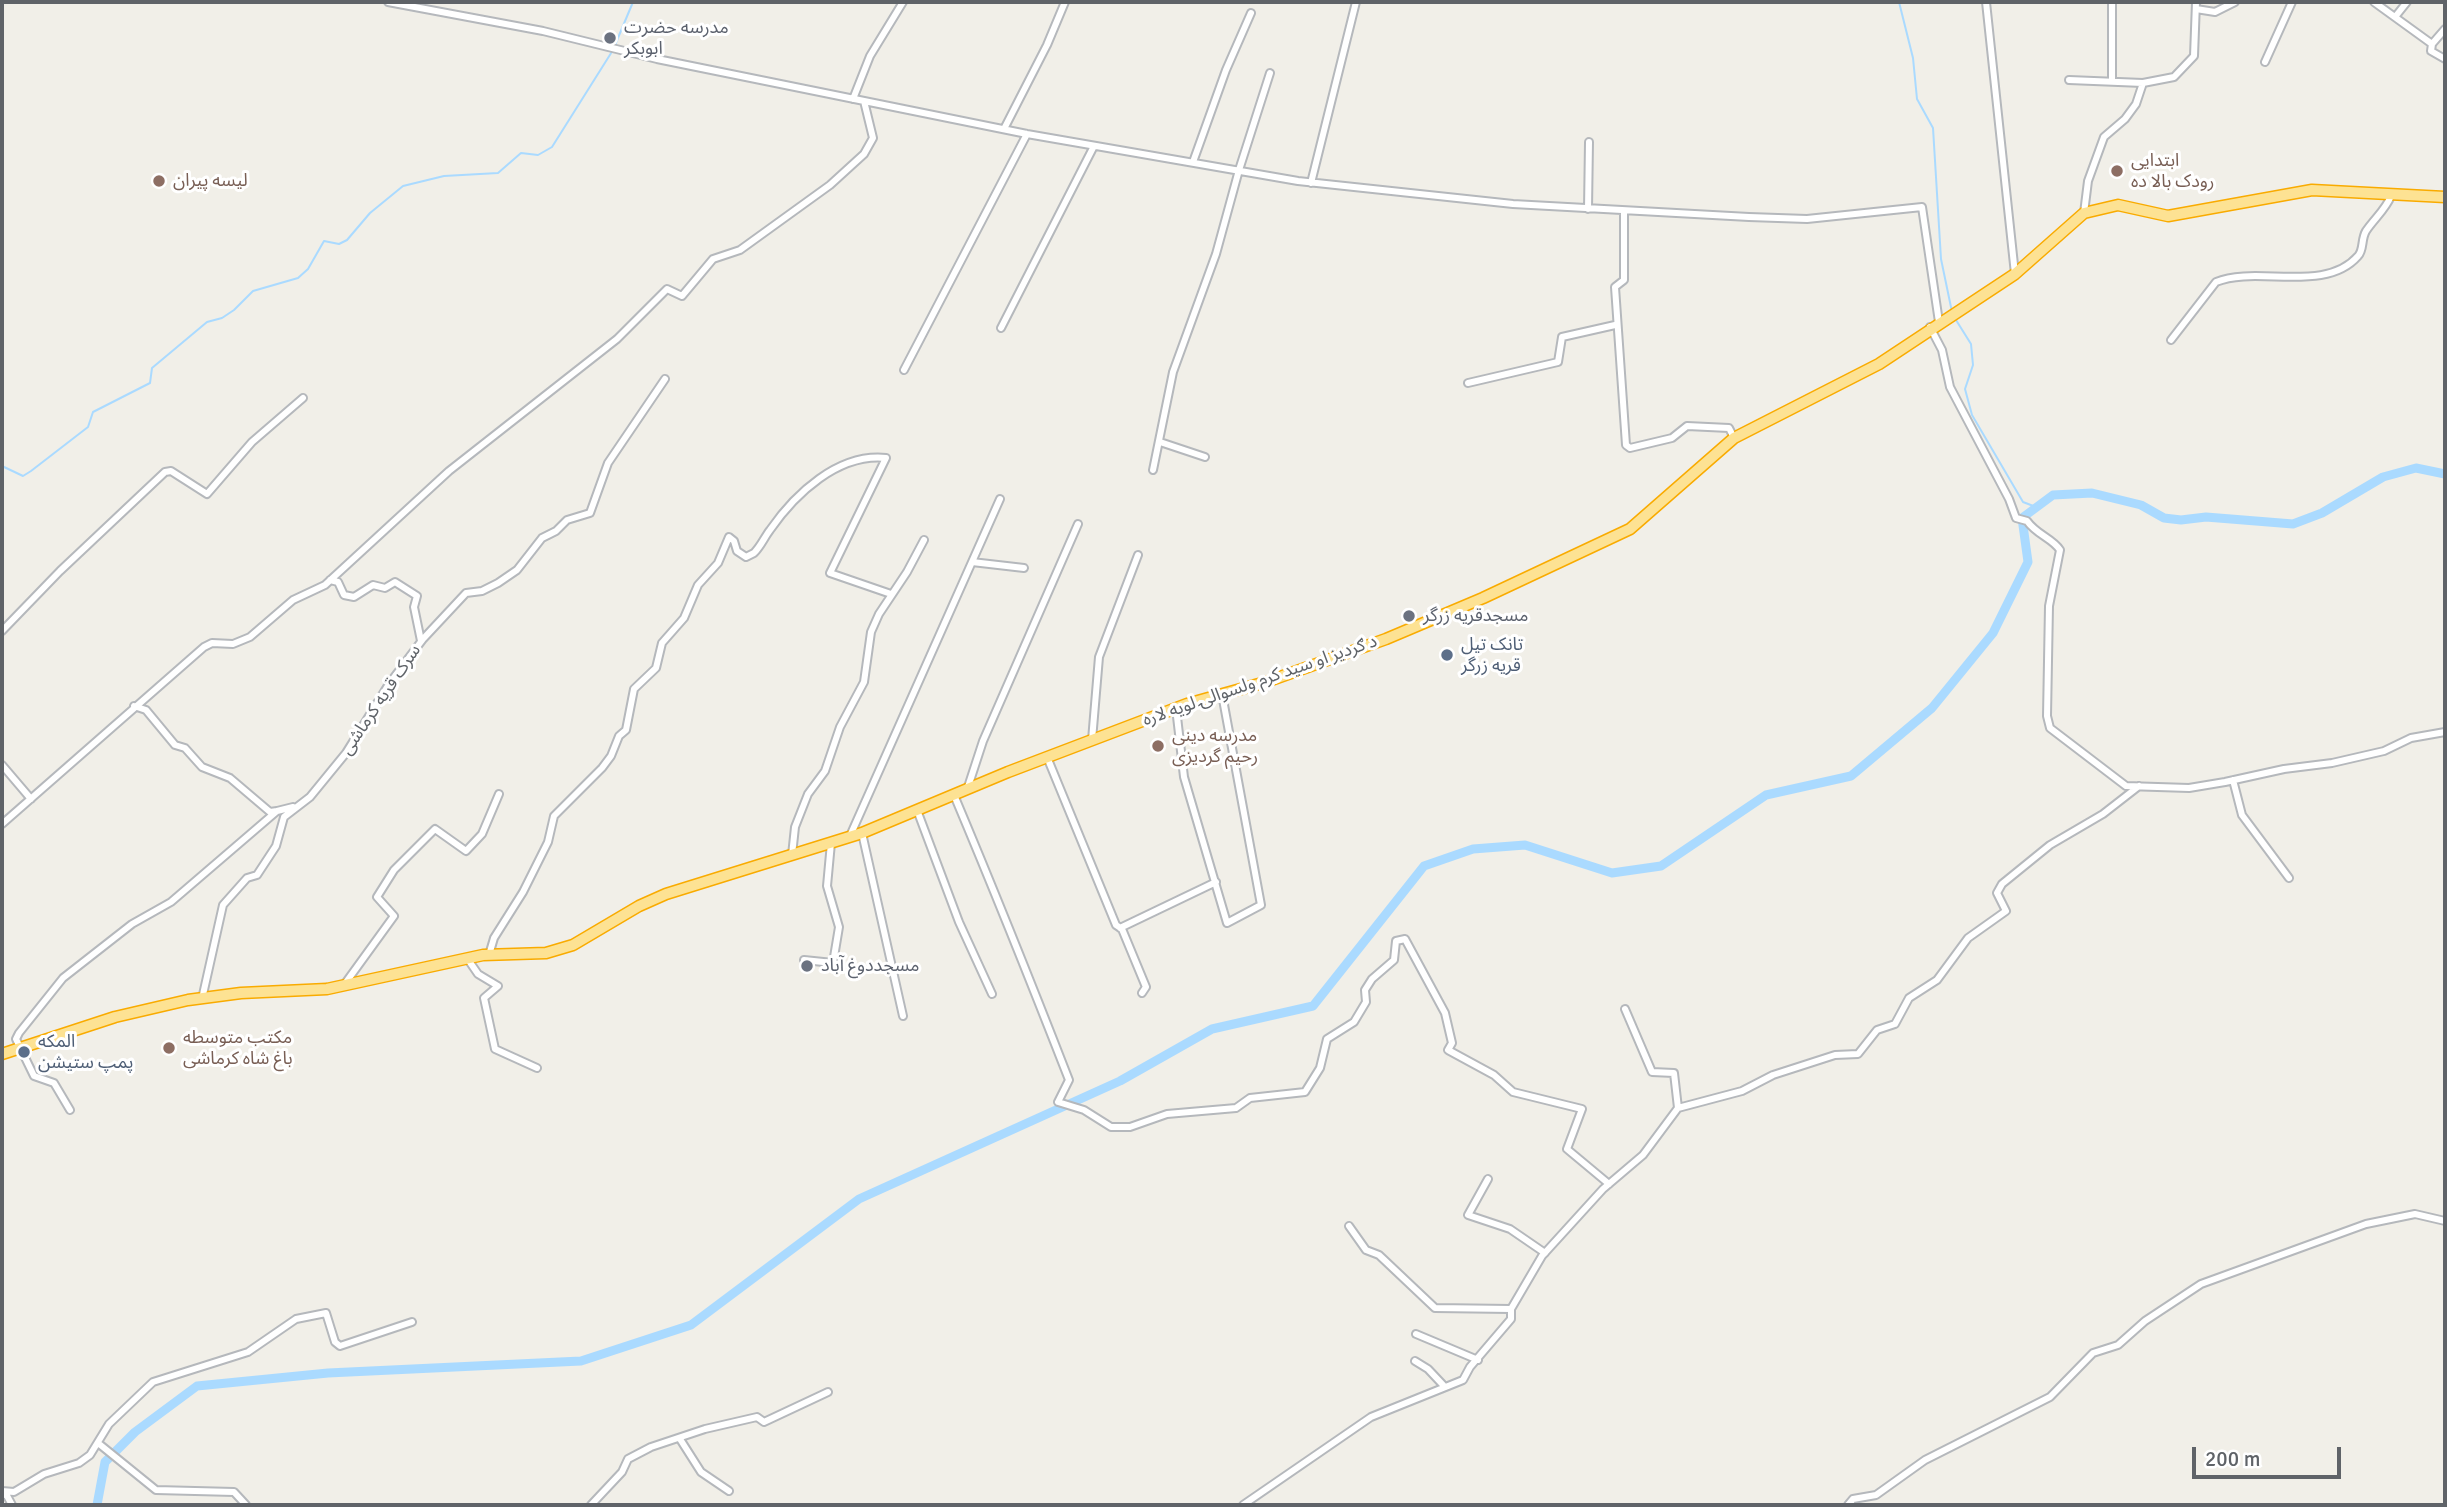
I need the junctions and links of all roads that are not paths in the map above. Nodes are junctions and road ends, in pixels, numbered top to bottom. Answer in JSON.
{"nodes":[{"id":1,"x":388,"y":2,"type":"edge"},
{"id":2,"x":903,"y":2,"type":"edge"},
{"id":3,"x":1065,"y":2,"type":"edge"},
{"id":4,"x":1356,"y":2,"type":"edge"},
{"id":5,"x":1986,"y":2,"type":"edge"},
{"id":6,"x":2112,"y":2,"type":"edge"},
{"id":7,"x":2235,"y":2,"type":"edge"},
{"id":8,"x":2292,"y":2,"type":"edge"},
{"id":9,"x":2374,"y":2,"type":"edge"},
{"id":10,"x":2407,"y":2,"type":"edge"},
{"id":11,"x":2196,"y":5,"type":"edge"},
{"id":12,"x":1251,"y":13,"type":"dead end"},
{"id":13,"x":2395,"y":17,"type":"junction"},
{"id":14,"x":2445,"y":29,"type":"edge"},
{"id":15,"x":2432,"y":44,"type":"junction"},
{"id":16,"x":2445,"y":59,"type":"edge"},
{"id":17,"x":2265,"y":62,"type":"dead end"},
{"id":18,"x":1270,"y":73,"type":"dead end"},
{"id":19,"x":2069,"y":80,"type":"dead end"},
{"id":20,"x":2112,"y":80,"type":"junction"},
{"id":21,"x":2143,"y":83,"type":"junction"},
{"id":22,"x":853,"y":99,"type":"junction"},
{"id":23,"x":864,"y":101,"type":"junction"},
{"id":24,"x":1004,"y":130,"type":"junction"},
{"id":25,"x":1027,"y":134,"type":"junction"},
{"id":26,"x":1589,"y":142,"type":"dead end"},
{"id":27,"x":1094,"y":145,"type":"junction"},
{"id":28,"x":1193,"y":162,"type":"junction"},
{"id":29,"x":1239,"y":170,"type":"junction"},
{"id":30,"x":1311,"y":183,"type":"junction"},
{"id":31,"x":2391,"y":196,"type":"junction"},
{"id":32,"x":2445,"y":197,"type":"edge"},
{"id":33,"x":1588,"y":209,"type":"junction"},
{"id":34,"x":1623,"y":211,"type":"junction"},
{"id":35,"x":2084,"y":213,"type":"junction"},
{"id":36,"x":2015,"y":274,"type":"junction"},
{"id":37,"x":1935,"y":324,"type":"junction"},
{"id":38,"x":1615,"y":325,"type":"junction"},
{"id":39,"x":1001,"y":328,"type":"dead end"},
{"id":40,"x":2171,"y":340,"type":"dead end"},
{"id":41,"x":904,"y":370,"type":"dead end"},
{"id":42,"x":665,"y":379,"type":"dead end"},
{"id":43,"x":1468,"y":383,"type":"dead end"},
{"id":44,"x":303,"y":398,"type":"dead end"},
{"id":45,"x":1734,"y":438,"type":"junction"},
{"id":46,"x":1160,"y":442,"type":"junction"},
{"id":47,"x":1205,"y":457,"type":"dead end"},
{"id":48,"x":1153,"y":470,"type":"dead end"},
{"id":49,"x":1000,"y":499,"type":"dead end"},
{"id":50,"x":1078,"y":524,"type":"dead end"},
{"id":51,"x":924,"y":540,"type":"dead end"},
{"id":52,"x":1138,"y":555,"type":"dead end"},
{"id":53,"x":972,"y":562,"type":"junction"},
{"id":54,"x":1024,"y":568,"type":"dead end"},
{"id":55,"x":330,"y":580,"type":"junction"},
{"id":56,"x":891,"y":594,"type":"junction"},
{"id":57,"x":2,"y":631,"type":"edge"},
{"id":58,"x":421,"y":641,"type":"junction"},
{"id":59,"x":1222,"y":694,"type":"junction"},
{"id":60,"x":134,"y":706,"type":"junction"},
{"id":61,"x":1176,"y":708,"type":"junction"},
{"id":62,"x":2445,"y":732,"type":"edge"},
{"id":63,"x":1092,"y":740,"type":"junction"},
{"id":64,"x":1047,"y":757,"type":"junction"},
{"id":65,"x":2,"y":765,"type":"edge"},
{"id":66,"x":2233,"y":780,"type":"junction"},
{"id":67,"x":2139,"y":786,"type":"junction"},
{"id":68,"x":967,"y":790,"type":"junction"},
{"id":69,"x":499,"y":794,"type":"dead end"},
{"id":70,"x":954,"y":795,"type":"junction"},
{"id":71,"x":31,"y":799,"type":"junction"},
{"id":72,"x":295,"y":806,"type":"junction"},
{"id":73,"x":918,"y":810,"type":"junction"},
{"id":74,"x":277,"y":811,"type":"junction"},
{"id":75,"x":2,"y":824,"type":"edge"},
{"id":76,"x":862,"y":833,"type":"junction"},
{"id":77,"x":850,"y":836,"type":"junction"},
{"id":78,"x":831,"y":843,"type":"junction"},
{"id":79,"x":792,"y":855,"type":"junction"},
{"id":80,"x":2289,"y":878,"type":"dead end"},
{"id":81,"x":1216,"y":882,"type":"junction"},
{"id":82,"x":1119,"y":928,"type":"junction"},
{"id":83,"x":489,"y":955,"type":"junction"},
{"id":84,"x":467,"y":958,"type":"junction"},
{"id":85,"x":804,"y":960,"type":"dead end"},
{"id":86,"x":344,"y":985,"type":"junction"},
{"id":87,"x":1142,"y":993,"type":"dead end"},
{"id":88,"x":992,"y":994,"type":"dead end"},
{"id":89,"x":202,"y":999,"type":"junction"},
{"id":90,"x":1625,"y":1009,"type":"dead end"},
{"id":91,"x":903,"y":1016,"type":"dead end"},
{"id":92,"x":20,"y":1047,"type":"junction"},
{"id":93,"x":2,"y":1054,"type":"edge"},
{"id":94,"x":537,"y":1068,"type":"dead end"},
{"id":95,"x":1678,"y":1108,"type":"junction"},
{"id":96,"x":70,"y":1110,"type":"dead end"},
{"id":97,"x":1488,"y":1179,"type":"dead end"},
{"id":98,"x":1609,"y":1184,"type":"junction"},
{"id":99,"x":2445,"y":1221,"type":"edge"},
{"id":100,"x":1349,"y":1226,"type":"dead end"},
{"id":101,"x":1545,"y":1253,"type":"junction"},
{"id":102,"x":1511,"y":1309,"type":"junction"},
{"id":103,"x":412,"y":1322,"type":"dead end"},
{"id":104,"x":1416,"y":1334,"type":"dead end"},
{"id":105,"x":1415,"y":1360,"type":"dead end"},
{"id":106,"x":1478,"y":1360,"type":"junction"},
{"id":107,"x":1444,"y":1386,"type":"junction"},
{"id":108,"x":828,"y":1392,"type":"dead end"},
{"id":109,"x":680,"y":1439,"type":"junction"},
{"id":110,"x":100,"y":1445,"type":"junction"},
{"id":111,"x":729,"y":1491,"type":"dead end"},
{"id":112,"x":3,"y":1493,"type":"edge"},
{"id":113,"x":12,"y":1505,"type":"edge"},
{"id":114,"x":246,"y":1505,"type":"edge"},
{"id":115,"x":591,"y":1505,"type":"edge"},
{"id":116,"x":1243,"y":1505,"type":"edge"},
{"id":117,"x":1848,"y":1505,"type":"edge"}],
"edges":[{"from":1,"to":22,"type":"street"},
{"from":2,"to":22,"type":"street"},
{"from":3,"to":24,"type":"street"},
{"from":4,"to":30,"type":"street"},
{"from":5,"to":36,"type":"street"},
{"from":6,"to":20,"type":"street"},
{"from":7,"to":11,"type":"street"},
{"from":8,"to":17,"type":"street"},
{"from":9,"to":13,"type":"street"},
{"from":10,"to":13,"type":"street"},
{"from":11,"to":21,"type":"street"},
{"from":12,"to":28,"type":"street"},
{"from":13,"to":15,"type":"street"},
{"from":14,"to":15,"type":"street"},
{"from":15,"to":16,"type":"street"},
{"from":18,"to":29,"type":"street"},
{"from":19,"to":20,"type":"street"},
{"from":20,"to":21,"type":"street"},
{"from":21,"to":35,"type":"street"},
{"from":22,"to":23,"type":"street"},
{"from":23,"to":24,"type":"street"},
{"from":23,"to":55,"type":"street"},
{"from":24,"to":25,"type":"street"},
{"from":25,"to":27,"type":"street"},
{"from":25,"to":41,"type":"street"},
{"from":26,"to":33,"type":"street"},
{"from":27,"to":28,"type":"street"},
{"from":27,"to":39,"type":"street"},
{"from":28,"to":29,"type":"street"},
{"from":29,"to":30,"type":"street"},
{"from":29,"to":46,"type":"street"},
{"from":30,"to":33,"type":"street"},
{"from":31,"to":32,"type":"highway","name":"د ګردیز او سید کرم ولسوالۍ لویه لاره"},
{"from":31,"to":35,"type":"highway","name":"د ګردیز او سید کرم ولسوالۍ لویه لاره"},
{"from":31,"to":40,"type":"street"},
{"from":33,"to":34,"type":"street"},
{"from":34,"to":37,"type":"street"},
{"from":34,"to":38,"type":"street"},
{"from":35,"to":36,"type":"highway","name":"د ګردیز او سید کرم ولسوالۍ لویه لاره"},
{"from":36,"to":37,"type":"highway","name":"د ګردیز او سید کرم ولسوالۍ لویه لاره"},
{"from":37,"to":45,"type":"highway","name":"د ګردیز او سید کرم ولسوالۍ لویه لاره"},
{"from":37,"to":67,"type":"street"},
{"from":38,"to":43,"type":"street"},
{"from":38,"to":45,"type":"street"},
{"from":42,"to":58,"type":"street","name":"سرک قریه کرماشی"},
{"from":44,"to":57,"type":"street"},
{"from":45,"to":59,"type":"highway","name":"د ګردیز او سید کرم ولسوالۍ لویه لاره"},
{"from":46,"to":47,"type":"street"},
{"from":46,"to":48,"type":"street"},
{"from":49,"to":53,"type":"street"},
{"from":50,"to":68,"type":"street"},
{"from":51,"to":56,"type":"street"},
{"from":52,"to":63,"type":"street"},
{"from":53,"to":54,"type":"street"},
{"from":53,"to":77,"type":"street"},
{"from":55,"to":58,"type":"street"},
{"from":55,"to":60,"type":"street"},
{"from":56,"to":79,"type":"street"},
{"from":56,"to":83,"type":"street"},
{"from":58,"to":72,"type":"street","name":"سرک قریه کرماشی"},
{"from":59,"to":61,"type":"highway","name":"د ګردیز او سید کرم ولسوالۍ لویه لاره"},
{"from":59,"to":81,"type":"street"},
{"from":60,"to":71,"type":"street"},
{"from":60,"to":74,"type":"street"},
{"from":61,"to":63,"type":"highway","name":"د ګردیز او سید کرم ولسوالۍ لویه لاره"},
{"from":61,"to":81,"type":"street"},
{"from":62,"to":66,"type":"street"},
{"from":63,"to":64,"type":"highway","name":"د ګردیز او سید کرم ولسوالۍ لویه لاره"},
{"from":64,"to":68,"type":"highway","name":"د ګردیز او سید کرم ولسوالۍ لویه لاره"},
{"from":64,"to":82,"type":"street"},
{"from":65,"to":71,"type":"street"},
{"from":66,"to":67,"type":"street"},
{"from":66,"to":80,"type":"street"},
{"from":67,"to":95,"type":"street"},
{"from":68,"to":70,"type":"highway","name":"د ګردیز او سید کرم ولسوالۍ لویه لاره"},
{"from":69,"to":86,"type":"street"},
{"from":70,"to":73,"type":"highway","name":"د ګردیز او سید کرم ولسوالۍ لویه لاره"},
{"from":70,"to":98,"type":"street"},
{"from":71,"to":75,"type":"street"},
{"from":72,"to":74,"type":"street"},
{"from":72,"to":89,"type":"street","name":"سرک قریه کرماشی"},
{"from":73,"to":76,"type":"highway","name":"د ګردیز او سید کرم ولسوالۍ لویه لاره"},
{"from":73,"to":88,"type":"street"},
{"from":74,"to":92,"type":"street"},
{"from":76,"to":77,"type":"highway","name":"د ګردیز او سید کرم ولسوالۍ لویه لاره"},
{"from":76,"to":91,"type":"street"},
{"from":77,"to":78,"type":"highway","name":"د ګردیز او سید کرم ولسوالۍ لویه لاره"},
{"from":78,"to":79,"type":"highway","name":"د ګردیز او سید کرم ولسوالۍ لویه لاره"},
{"from":78,"to":85,"type":"street"},
{"from":79,"to":83,"type":"highway","name":"د ګردیز او سید کرم ولسوالۍ لویه لاره"},
{"from":81,"to":82,"type":"street"},
{"from":82,"to":87,"type":"street"},
{"from":83,"to":84,"type":"highway","name":"د ګردیز او سید کرم ولسوالۍ لویه لاره"},
{"from":84,"to":86,"type":"highway","name":"د ګردیز او سید کرم ولسوالۍ لویه لاره"},
{"from":84,"to":94,"type":"street"},
{"from":86,"to":89,"type":"highway","name":"د ګردیز او سید کرم ولسوالۍ لویه لاره"},
{"from":89,"to":92,"type":"highway","name":"د ګردیز او سید کرم ولسوالۍ لویه لاره"},
{"from":90,"to":95,"type":"street"},
{"from":92,"to":93,"type":"highway","name":"د ګردیز او سید کرم ولسوالۍ لویه لاره"},
{"from":92,"to":96,"type":"street"},
{"from":95,"to":98,"type":"street"},
{"from":97,"to":101,"type":"street"},
{"from":98,"to":101,"type":"street"},
{"from":99,"to":117,"type":"street"},
{"from":100,"to":102,"type":"street"},
{"from":101,"to":102,"type":"street"},
{"from":102,"to":106,"type":"street"},
{"from":103,"to":110,"type":"street"},
{"from":104,"to":106,"type":"street"},
{"from":105,"to":107,"type":"street"},
{"from":106,"to":107,"type":"street"},
{"from":107,"to":116,"type":"street"},
{"from":108,"to":109,"type":"street"},
{"from":109,"to":111,"type":"street"},
{"from":109,"to":115,"type":"street"},
{"from":110,"to":112,"type":"street"},
{"from":110,"to":114,"type":"street"},
{"from":112,"to":113,"type":"street"}]}
